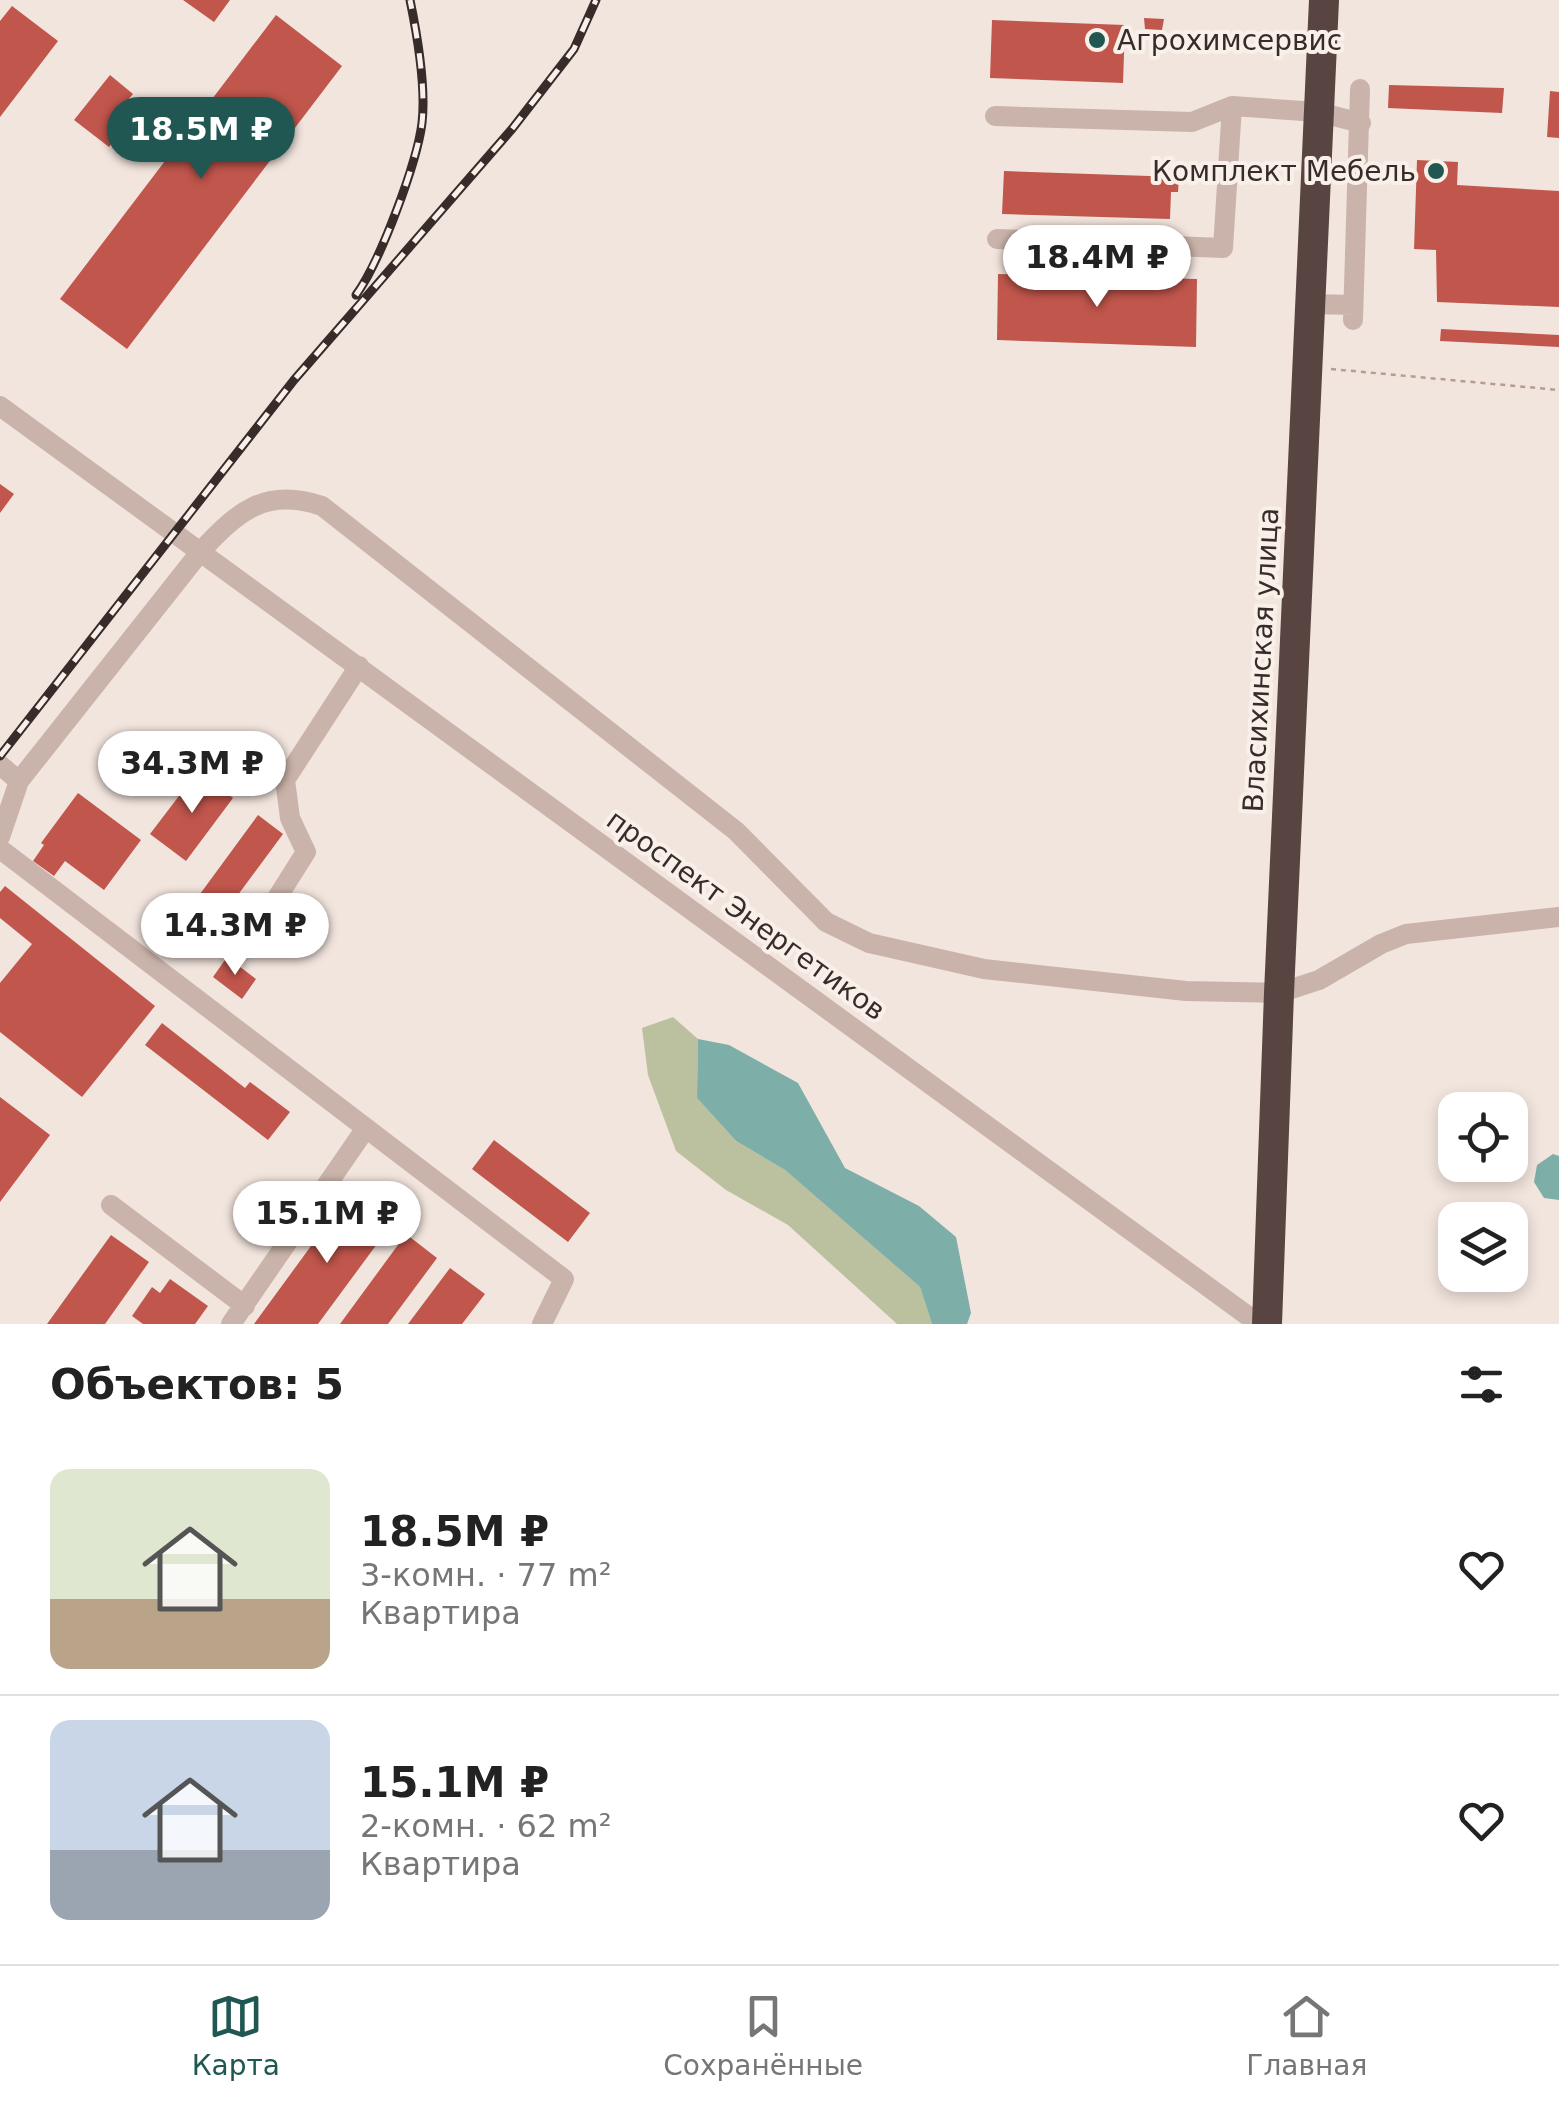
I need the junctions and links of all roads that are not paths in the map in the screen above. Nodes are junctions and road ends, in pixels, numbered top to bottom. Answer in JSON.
{"nodes":[{"id":1,"x":1324,"y":0,"type":"edge"},
{"id":2,"x":1360,"y":89,"type":"dead end"},
{"id":3,"x":1232,"y":106,"type":"junction"},
{"id":4,"x":1318,"y":112,"type":"junction"},
{"id":5,"x":995,"y":116,"type":"dead end"},
{"id":6,"x":1361,"y":123,"type":"junction"},
{"id":7,"x":997,"y":239,"type":"dead end"},
{"id":8,"x":1310,"y":304,"type":"junction"},
{"id":9,"x":0,"y":406,"type":"edge"},
{"id":10,"x":201,"y":551,"type":"junction"},
{"id":11,"x":359,"y":666,"type":"junction"},
{"id":12,"x":0,"y":765,"type":"edge"},
{"id":13,"x":20,"y":781,"type":"junction"},
{"id":14,"x":0,"y":837,"type":"edge"},
{"id":15,"x":0,"y":848,"type":"edge"},
{"id":16,"x":1559,"y":917,"type":"edge"},
{"id":17,"x":250,"y":942,"type":"dead end"},
{"id":18,"x":1278,"y":993,"type":"junction"},
{"id":19,"x":366,"y":1128,"type":"junction"},
{"id":20,"x":111,"y":1205,"type":"dead end"},
{"id":21,"x":245,"y":1306,"type":"junction"},
{"id":22,"x":231,"y":1324,"type":"edge"},
{"id":23,"x":542,"y":1324,"type":"edge"},
{"id":24,"x":1259,"y":1324,"type":"edge"},
{"id":25,"x":1267,"y":1324,"type":"edge"}],
"edges":[{"from":1,"to":4,"type":"highway","name":"Власихинская улица"},
{"from":2,"to":6,"type":"street"},
{"from":3,"to":4,"type":"street"},
{"from":3,"to":5,"type":"street"},
{"from":3,"to":7,"type":"street"},
{"from":4,"to":6,"type":"street"},
{"from":4,"to":8,"type":"highway","name":"Власихинская улица"},
{"from":6,"to":8,"type":"street"},
{"from":8,"to":18,"type":"highway","name":"Власихинская улица"},
{"from":9,"to":10,"type":"street","name":"проспект Энергетиков"},
{"from":10,"to":11,"type":"street","name":"проспект Энергетиков"},
{"from":10,"to":13,"type":"street"},
{"from":10,"to":18,"type":"street"},
{"from":11,"to":17,"type":"street"},
{"from":11,"to":24,"type":"street","name":"проспект Энергетиков"},
{"from":12,"to":13,"type":"street"},
{"from":13,"to":14,"type":"street"},
{"from":15,"to":19,"type":"street"},
{"from":16,"to":18,"type":"street"},
{"from":18,"to":25,"type":"highway","name":"Власихинская улица"},
{"from":19,"to":21,"type":"street"},
{"from":19,"to":23,"type":"street"},
{"from":20,"to":21,"type":"street"},
{"from":21,"to":22,"type":"street"}]}
